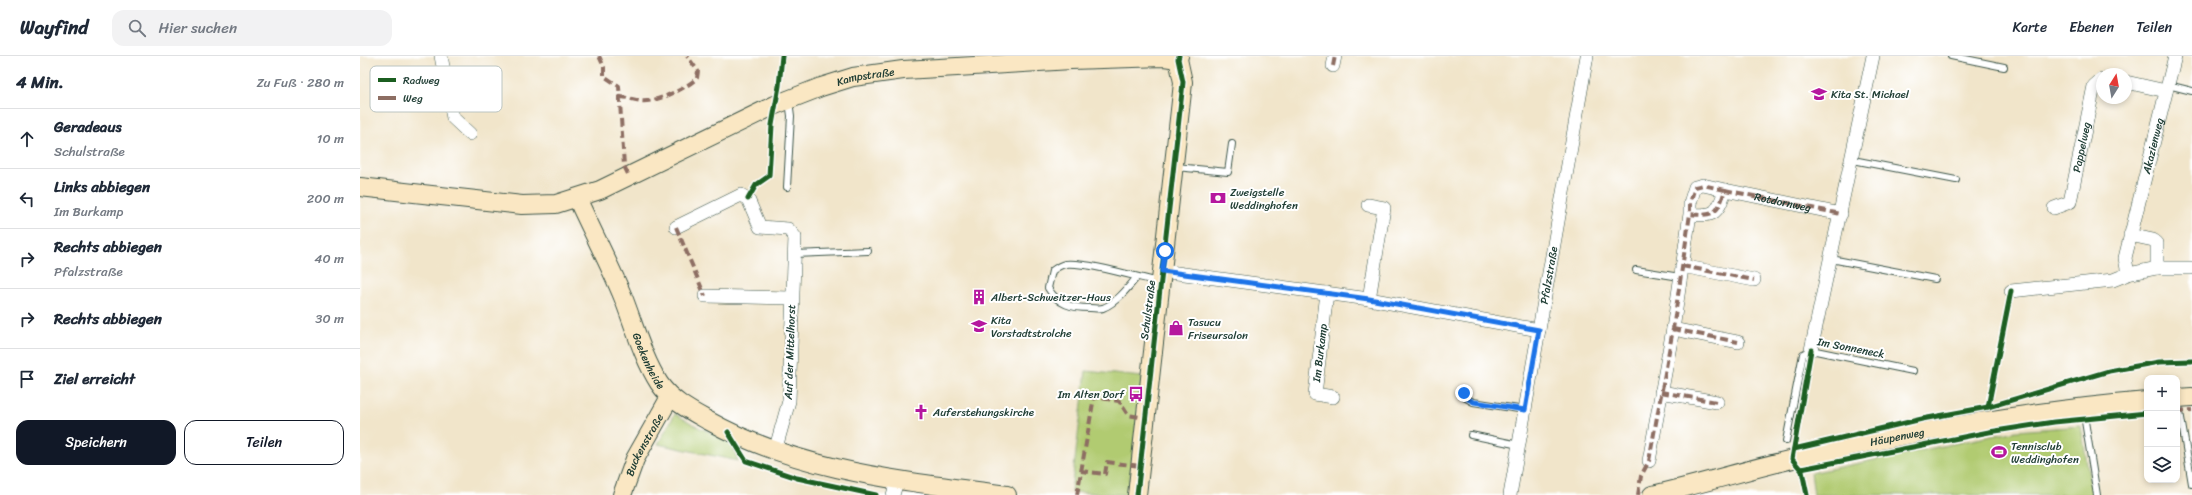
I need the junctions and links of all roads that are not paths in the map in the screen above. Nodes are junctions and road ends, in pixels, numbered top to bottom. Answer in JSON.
{"nodes":[{"id":1,"x":441,"y":56,"type":"edge"},
{"id":2,"x":1587,"y":56,"type":"edge"},
{"id":3,"x":1874,"y":56,"type":"edge"},
{"id":4,"x":1951,"y":56,"type":"edge"},
{"id":5,"x":2175,"y":56,"type":"edge"},
{"id":6,"x":1179,"y":58,"type":"edge"},
{"id":7,"x":443,"y":66,"type":"edge"},
{"id":8,"x":2004,"y":67,"type":"dead end"},
{"id":9,"x":2132,"y":83,"type":"edge"},
{"id":10,"x":2096,"y":84,"type":"edge"},
{"id":11,"x":2167,"y":88,"type":"junction"},
{"id":12,"x":2192,"y":91,"type":"edge"},
{"id":13,"x":788,"y":100,"type":"junction"},
{"id":14,"x":452,"y":112,"type":"edge"},
{"id":15,"x":470,"y":134,"type":"dead end"},
{"id":16,"x":1232,"y":144,"type":"dead end"},
{"id":17,"x":1853,"y":160,"type":"junction"},
{"id":18,"x":1174,"y":167,"type":"junction"},
{"id":19,"x":1956,"y":180,"type":"dead end"},
{"id":20,"x":360,"y":187,"type":"edge"},
{"id":21,"x":787,"y":187,"type":"dead end"},
{"id":22,"x":1725,"y":190,"type":"junction"},
{"id":23,"x":577,"y":198,"type":"junction"},
{"id":24,"x":1368,"y":205,"type":"dead end"},
{"id":25,"x":2054,"y":208,"type":"dead end"},
{"id":26,"x":1690,"y":214,"type":"junction"},
{"id":27,"x":1841,"y":214,"type":"junction"},
{"id":28,"x":676,"y":227,"type":"dead end"},
{"id":29,"x":2130,"y":234,"type":"junction"},
{"id":30,"x":868,"y":251,"type":"dead end"},
{"id":31,"x":795,"y":254,"type":"junction"},
{"id":32,"x":1831,"y":259,"type":"junction"},
{"id":33,"x":2157,"y":268,"type":"junction"},
{"id":34,"x":2192,"y":268,"type":"edge"},
{"id":35,"x":1636,"y":270,"type":"dead end"},
{"id":36,"x":1681,"y":272,"type":"junction"},
{"id":37,"x":2128,"y":274,"type":"junction"},
{"id":38,"x":1137,"y":277,"type":"junction"},
{"id":39,"x":1162,"y":277,"type":"junction"},
{"id":40,"x":1935,"y":279,"type":"dead end"},
{"id":41,"x":1754,"y":280,"type":"dead end"},
{"id":42,"x":2011,"y":291,"type":"dead end"},
{"id":43,"x":1327,"y":293,"type":"junction"},
{"id":44,"x":705,"y":296,"type":"dead end"},
{"id":45,"x":792,"y":298,"type":"junction"},
{"id":46,"x":1369,"y":299,"type":"junction"},
{"id":47,"x":1673,"y":329,"type":"junction"},
{"id":48,"x":1539,"y":330,"type":"junction"},
{"id":49,"x":1738,"y":342,"type":"dead end"},
{"id":50,"x":1811,"y":350,"type":"junction"},
{"id":51,"x":1913,"y":371,"type":"dead end"},
{"id":52,"x":1661,"y":392,"type":"junction"},
{"id":53,"x":1464,"y":393,"type":"dead end"},
{"id":54,"x":1333,"y":396,"type":"dead end"},
{"id":55,"x":670,"y":397,"type":"junction"},
{"id":56,"x":2182,"y":398,"type":"edge"},
{"id":57,"x":2144,"y":401,"type":"edge"},
{"id":58,"x":1717,"y":402,"type":"dead end"},
{"id":59,"x":2082,"y":408,"type":"junction"},
{"id":60,"x":1525,"y":410,"type":"junction"},
{"id":61,"x":1470,"y":434,"type":"dead end"},
{"id":62,"x":1786,"y":441,"type":"dead end"},
{"id":63,"x":1519,"y":445,"type":"junction"},
{"id":64,"x":775,"y":452,"type":"junction"},
{"id":65,"x":1649,"y":461,"type":"dead end"},
{"id":66,"x":2192,"y":484,"type":"edge"},
{"id":67,"x":895,"y":488,"type":"edge"},
{"id":68,"x":622,"y":495,"type":"edge"},
{"id":69,"x":1007,"y":495,"type":"edge"},
{"id":70,"x":1137,"y":495,"type":"edge"},
{"id":71,"x":1510,"y":495,"type":"edge"},
{"id":72,"x":1652,"y":495,"type":"edge"},
{"id":73,"x":2098,"y":495,"type":"edge"}],
"edges":[{"from":1,"to":7,"type":"street"},
{"from":2,"to":48,"type":"street","name":"Pfalzstraße"},
{"from":3,"to":17,"type":"street","name":"Im Sonneneck"},
{"from":4,"to":8,"type":"lane"},
{"from":5,"to":11,"type":"street","name":"Akazienweg"},
{"from":6,"to":13,"type":"street","name":"Kampstraße"},
{"from":6,"to":18,"type":"street","name":"Schulstraße"},
{"from":9,"to":11,"type":"street"},
{"from":10,"to":25,"type":"street","name":"Pappelweg"},
{"from":11,"to":12,"type":"lane"},
{"from":11,"to":29,"type":"street","name":"Akazienweg"},
{"from":13,"to":21,"type":"lane"},
{"from":13,"to":23,"type":"street","name":"Kampstraße"},
{"from":14,"to":15,"type":"street"},
{"from":16,"to":18,"type":"lane"},
{"from":17,"to":19,"type":"lane"},
{"from":17,"to":27,"type":"street","name":"Im Sonneneck"},
{"from":18,"to":39,"type":"street","name":"Schulstraße"},
{"from":20,"to":23,"type":"street"},
{"from":22,"to":26,"type":"street"},
{"from":22,"to":26,"type":"street","name":"Rotdornweg"},
{"from":22,"to":27,"type":"street","name":"Rotdornweg"},
{"from":23,"to":55,"type":"street","name":"Goekenheide"},
{"from":24,"to":46,"type":"street"},
{"from":26,"to":36,"type":"street","name":"Rotdornweg"},
{"from":27,"to":32,"type":"street","name":"Im Sonneneck"},
{"from":28,"to":31,"type":"street","name":"Auf der Mittelhorst"},
{"from":29,"to":33,"type":"street"},
{"from":29,"to":37,"type":"street","name":"Akazienweg"},
{"from":30,"to":31,"type":"lane"},
{"from":31,"to":45,"type":"street","name":"Auf der Mittelhorst"},
{"from":32,"to":40,"type":"lane"},
{"from":32,"to":50,"type":"street","name":"Im Sonneneck"},
{"from":33,"to":34,"type":"street"},
{"from":33,"to":37,"type":"street"},
{"from":35,"to":36,"type":"lane"},
{"from":36,"to":41,"type":"street"},
{"from":36,"to":47,"type":"street","name":"Rotdornweg"},
{"from":37,"to":42,"type":"street"},
{"from":38,"to":38,"type":"lane"},
{"from":38,"to":39,"type":"lane"},
{"from":39,"to":43,"type":"street"},
{"from":39,"to":70,"type":"street","name":"Schulstraße"},
{"from":43,"to":46,"type":"street"},
{"from":43,"to":54,"type":"street","name":"Im Burkamp"},
{"from":44,"to":45,"type":"street","name":"Auf der Mittelhorst"},
{"from":45,"to":64,"type":"street","name":"Auf der Mittelhorst"},
{"from":46,"to":48,"type":"street"},
{"from":47,"to":49,"type":"street"},
{"from":47,"to":52,"type":"street","name":"Rotdornweg"},
{"from":48,"to":60,"type":"street","name":"Pfalzstraße"},
{"from":50,"to":51,"type":"lane","name":"Im Sonneneck"},
{"from":50,"to":62,"type":"lane","name":"Im Sonneneck"},
{"from":52,"to":58,"type":"street"},
{"from":52,"to":65,"type":"street","name":"Rotdornweg"},
{"from":53,"to":60,"type":"lane"},
{"from":55,"to":64,"type":"street","name":"Goekenheide"},
{"from":55,"to":68,"type":"street","name":"Buckenstraße"},
{"from":56,"to":66,"type":"lane"},
{"from":57,"to":59,"type":"street","name":"Häupenweg"},
{"from":59,"to":72,"type":"street","name":"Häupenweg"},
{"from":59,"to":73,"type":"lane"},
{"from":60,"to":63,"type":"street","name":"Pfalzstraße"},
{"from":61,"to":63,"type":"lane"},
{"from":63,"to":71,"type":"street","name":"Pfalzstraße"},
{"from":64,"to":67,"type":"street","name":"Goekenheide"},
{"from":67,"to":69,"type":"street","name":"Goekenheide"}]}
